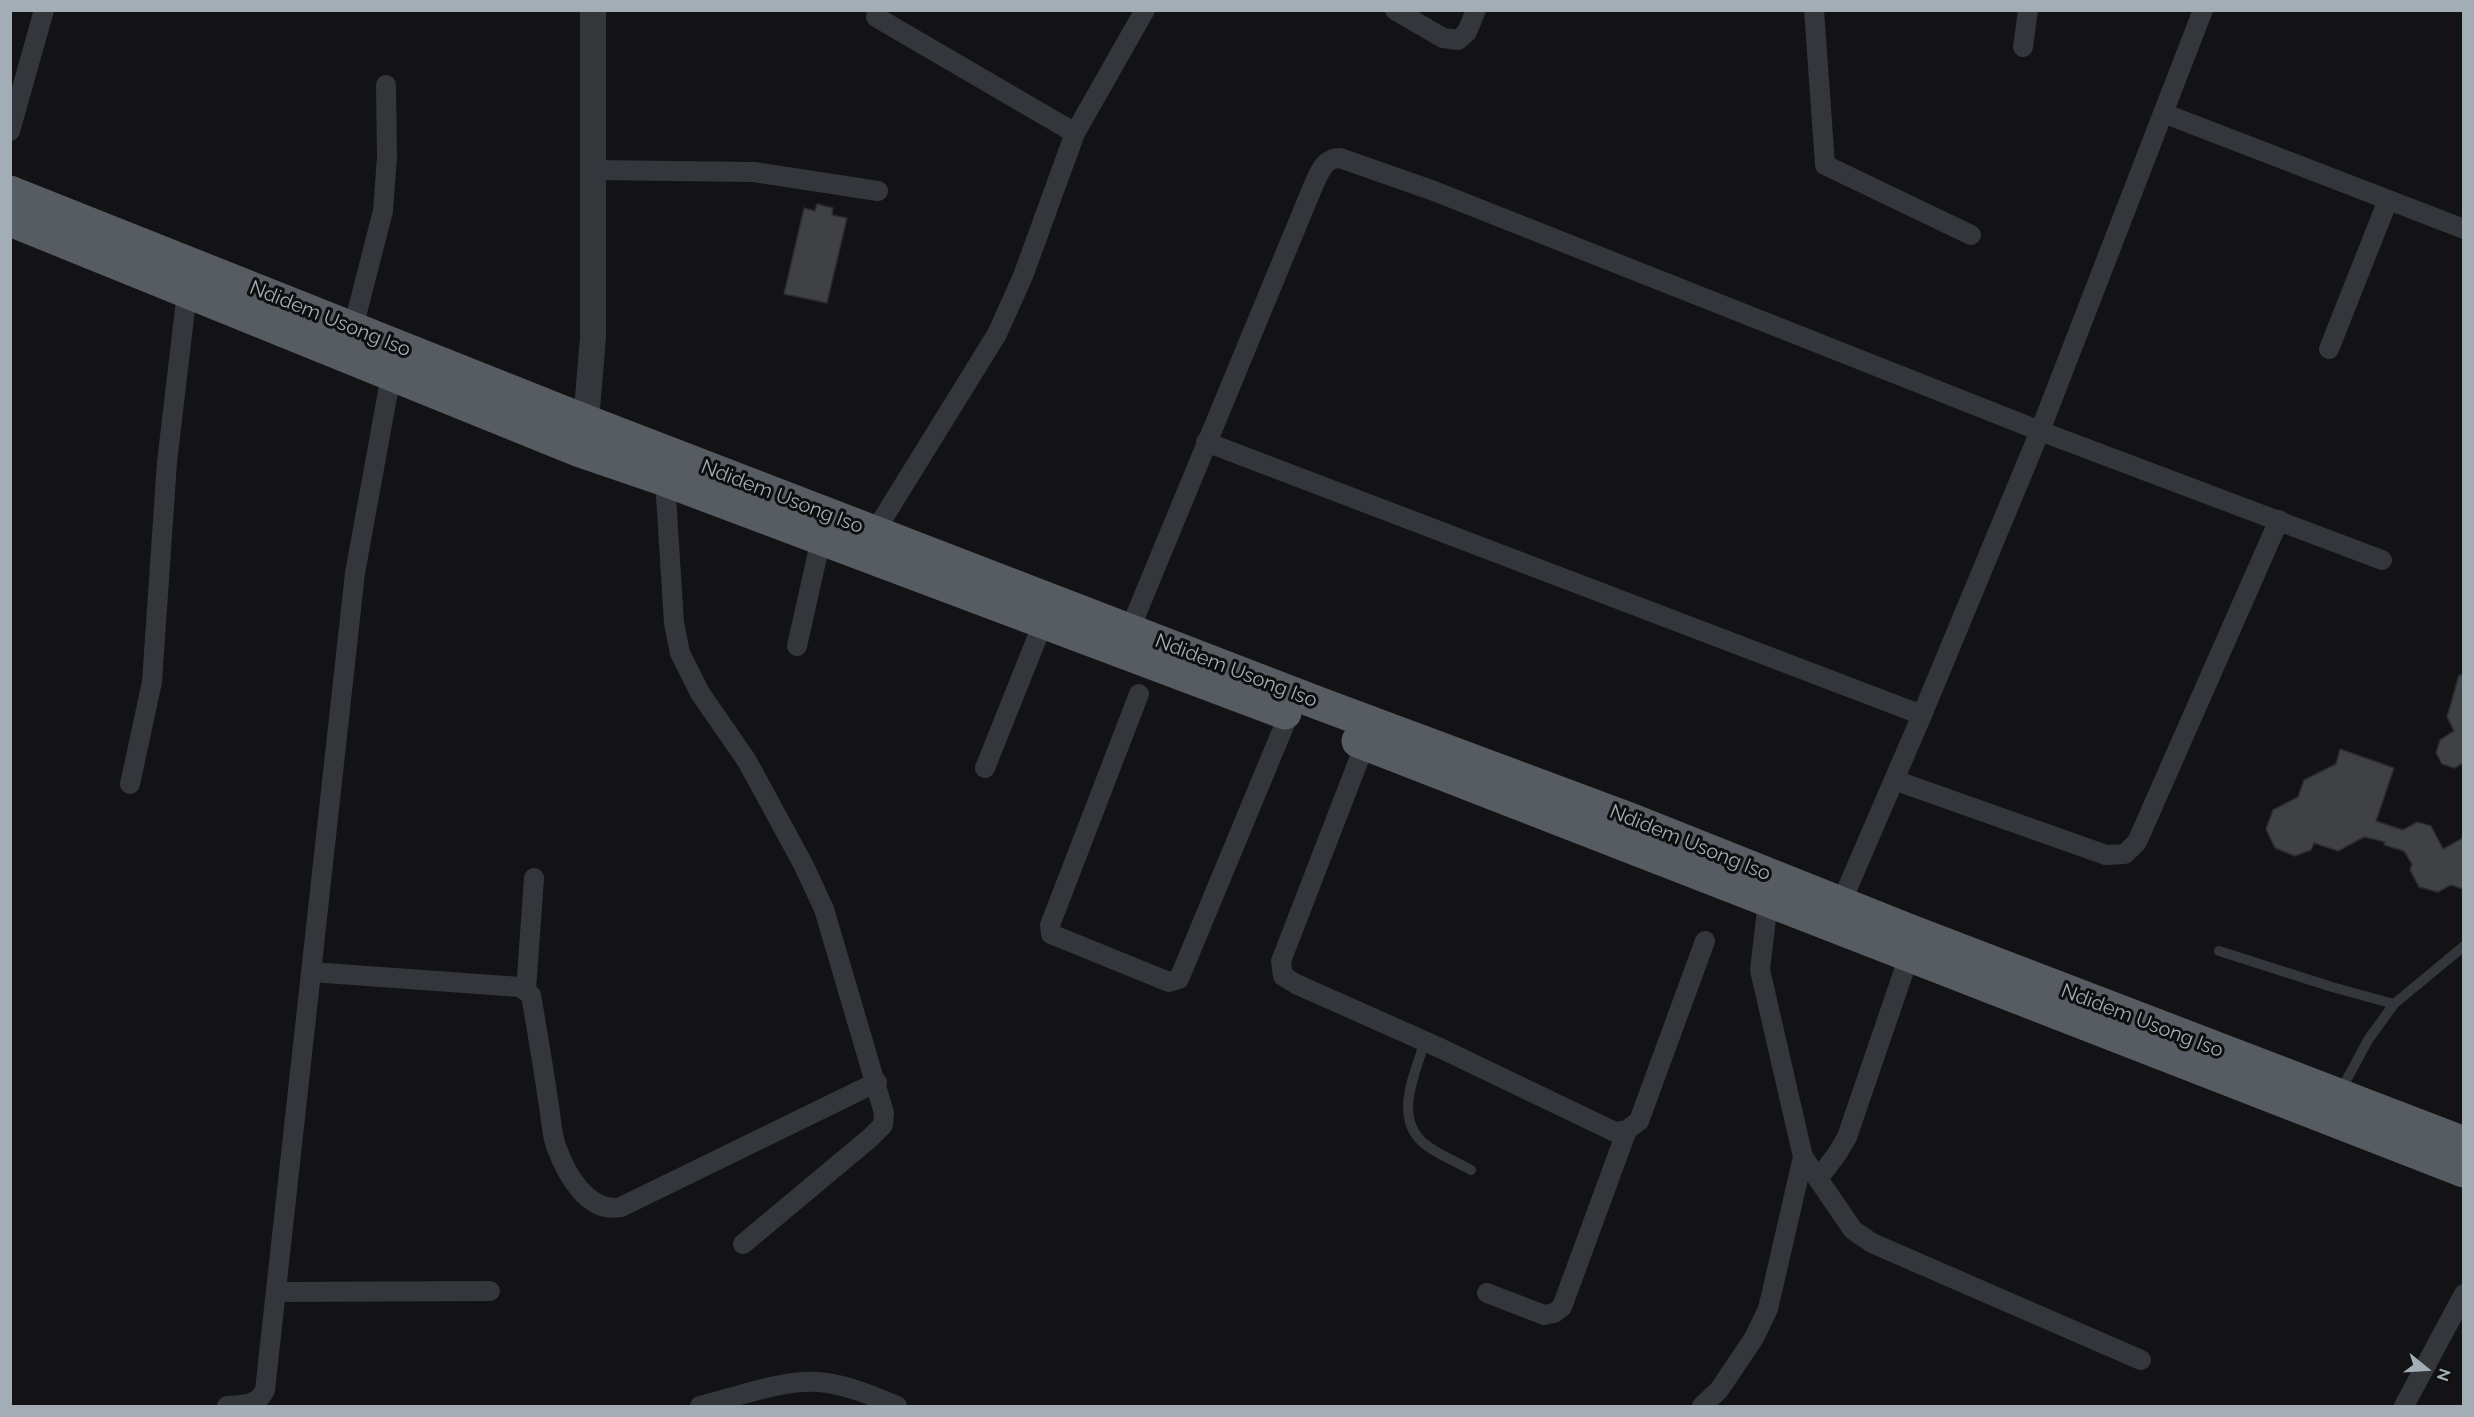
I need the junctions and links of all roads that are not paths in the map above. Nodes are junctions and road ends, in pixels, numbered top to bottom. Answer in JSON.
{"nodes":[{"id":1,"x":44,"y":10,"type":"edge"},
{"id":2,"x":593,"y":10,"type":"edge"},
{"id":3,"x":1145,"y":10,"type":"edge"},
{"id":4,"x":1395,"y":10,"type":"edge"},
{"id":5,"x":1476,"y":10,"type":"edge"},
{"id":6,"x":1814,"y":10,"type":"edge"},
{"id":7,"x":2028,"y":10,"type":"edge"},
{"id":8,"x":2204,"y":10,"type":"edge"},
{"id":9,"x":876,"y":17,"type":"dead end"},
{"id":10,"x":2023,"y":47,"type":"dead end"},
{"id":11,"x":386,"y":85,"type":"dead end"},
{"id":12,"x":2163,"y":113,"type":"junction"},
{"id":13,"x":10,"y":131,"type":"edge"},
{"id":14,"x":1075,"y":133,"type":"junction"},
{"id":15,"x":593,"y":170,"type":"junction"},
{"id":16,"x":878,"y":191,"type":"dead end"},
{"id":17,"x":10,"y":192,"type":"edge"},
{"id":18,"x":2388,"y":200,"type":"junction"},
{"id":19,"x":10,"y":220,"type":"edge"},
{"id":20,"x":2463,"y":229,"type":"edge"},
{"id":21,"x":1971,"y":236,"type":"dead end"},
{"id":22,"x":187,"y":292,"type":"junction"},
{"id":23,"x":353,"y":328,"type":"junction"},
{"id":24,"x":2329,"y":349,"type":"dead end"},
{"id":25,"x":392,"y":375,"type":"junction"},
{"id":26,"x":2040,"y":431,"type":"junction"},
{"id":27,"x":583,"y":436,"type":"junction"},
{"id":28,"x":1206,"y":442,"type":"junction"},
{"id":29,"x":665,"y":480,"type":"junction"},
{"id":30,"x":2279,"y":520,"type":"junction"},
{"id":31,"x":874,"y":532,"type":"junction"},
{"id":32,"x":821,"y":539,"type":"junction"},
{"id":33,"x":2382,"y":560,"type":"dead end"},
{"id":34,"x":1043,"y":623,"type":"junction"},
{"id":35,"x":1130,"y":629,"type":"junction"},
{"id":36,"x":797,"y":646,"type":"dead end"},
{"id":37,"x":1139,"y":694,"type":"dead end"},
{"id":38,"x":1289,"y":714,"type":"junction"},
{"id":39,"x":1922,"y":715,"type":"junction"},
{"id":40,"x":1365,"y":744,"type":"junction"},
{"id":41,"x":985,"y":768,"type":"dead end"},
{"id":42,"x":1894,"y":780,"type":"junction"},
{"id":43,"x":130,"y":784,"type":"dead end"},
{"id":44,"x":534,"y":878,"type":"dead end"},
{"id":45,"x":1768,"y":901,"type":"junction"},
{"id":46,"x":1841,"y":903,"type":"junction"},
{"id":47,"x":1705,"y":941,"type":"dead end"},
{"id":48,"x":2463,"y":946,"type":"edge"},
{"id":49,"x":2219,"y":951,"type":"dead end"},
{"id":50,"x":1909,"y":956,"type":"junction"},
{"id":51,"x":311,"y":972,"type":"junction"},
{"id":52,"x":526,"y":990,"type":"junction"},
{"id":53,"x":2394,"y":1004,"type":"junction"},
{"id":54,"x":1425,"y":1041,"type":"junction"},
{"id":55,"x":877,"y":1082,"type":"junction"},
{"id":56,"x":2338,"y":1096,"type":"junction"},
{"id":57,"x":1628,"y":1130,"type":"junction"},
{"id":58,"x":2463,"y":1143,"type":"edge"},
{"id":59,"x":1803,"y":1157,"type":"junction"},
{"id":60,"x":1471,"y":1170,"type":"dead end"},
{"id":61,"x":2463,"y":1171,"type":"edge"},
{"id":62,"x":1818,"y":1179,"type":"junction"},
{"id":63,"x":743,"y":1244,"type":"dead end"},
{"id":64,"x":276,"y":1292,"type":"junction"},
{"id":65,"x":490,"y":1292,"type":"dead end"},
{"id":66,"x":1487,"y":1293,"type":"dead end"},
{"id":67,"x":2463,"y":1294,"type":"edge"},
{"id":68,"x":2140,"y":1360,"type":"dead end"},
{"id":69,"x":227,"y":1407,"type":"edge"},
{"id":70,"x":700,"y":1407,"type":"edge"},
{"id":71,"x":897,"y":1407,"type":"edge"},
{"id":72,"x":1702,"y":1407,"type":"edge"},
{"id":73,"x":2404,"y":1407,"type":"edge"}],
"edges":[{"from":1,"to":13,"type":"street"},
{"from":2,"to":15,"type":"street"},
{"from":3,"to":14,"type":"street"},
{"from":4,"to":5,"type":"street"},
{"from":6,"to":21,"type":"street"},
{"from":7,"to":10,"type":"street"},
{"from":8,"to":12,"type":"street"},
{"from":9,"to":14,"type":"street"},
{"from":11,"to":23,"type":"street"},
{"from":12,"to":18,"type":"street"},
{"from":12,"to":26,"type":"street"},
{"from":14,"to":31,"type":"street"},
{"from":15,"to":16,"type":"street"},
{"from":15,"to":27,"type":"street"},
{"from":17,"to":23,"type":"highway","name":"Ndidem Usong Iso"},
{"from":18,"to":20,"type":"street"},
{"from":18,"to":24,"type":"street"},
{"from":19,"to":22,"type":"highway","name":"Ndidem Usong Iso"},
{"from":22,"to":25,"type":"highway","name":"Ndidem Usong Iso"},
{"from":22,"to":43,"type":"street"},
{"from":23,"to":27,"type":"highway","name":"Ndidem Usong Iso"},
{"from":25,"to":27,"type":"highway","name":"Ndidem Usong Iso"},
{"from":25,"to":51,"type":"street"},
{"from":26,"to":28,"type":"street"},
{"from":26,"to":30,"type":"street"},
{"from":26,"to":39,"type":"street"},
{"from":27,"to":29,"type":"highway","name":"Ndidem Usong Iso"},
{"from":27,"to":31,"type":"highway","name":"Ndidem Usong Iso"},
{"from":28,"to":35,"type":"street"},
{"from":28,"to":39,"type":"street"},
{"from":29,"to":32,"type":"highway","name":"Ndidem Usong Iso"},
{"from":29,"to":55,"type":"street"},
{"from":30,"to":33,"type":"street"},
{"from":30,"to":42,"type":"street"},
{"from":31,"to":35,"type":"highway","name":"Ndidem Usong Iso"},
{"from":32,"to":34,"type":"highway","name":"Ndidem Usong Iso"},
{"from":32,"to":36,"type":"street"},
{"from":34,"to":38,"type":"highway","name":"Ndidem Usong Iso"},
{"from":34,"to":41,"type":"street"},
{"from":35,"to":46,"type":"highway","name":"Ndidem Usong Iso"},
{"from":37,"to":38,"type":"street"},
{"from":38,"to":40,"type":"highway","name":"Ndidem Usong Iso"},
{"from":39,"to":42,"type":"street"},
{"from":40,"to":45,"type":"highway","name":"Ndidem Usong Iso"},
{"from":40,"to":54,"type":"street"},
{"from":42,"to":46,"type":"street"},
{"from":44,"to":52,"type":"street"},
{"from":45,"to":50,"type":"highway","name":"Ndidem Usong Iso"},
{"from":45,"to":59,"type":"street"},
{"from":46,"to":56,"type":"highway","name":"Ndidem Usong Iso"},
{"from":47,"to":57,"type":"street"},
{"from":48,"to":53,"type":"lane"},
{"from":49,"to":53,"type":"lane"},
{"from":50,"to":61,"type":"highway","name":"Ndidem Usong Iso"},
{"from":50,"to":62,"type":"street"},
{"from":51,"to":52,"type":"street"},
{"from":51,"to":64,"type":"street"},
{"from":52,"to":55,"type":"street"},
{"from":53,"to":56,"type":"lane"},
{"from":54,"to":57,"type":"street"},
{"from":54,"to":60,"type":"lane"},
{"from":55,"to":63,"type":"street"},
{"from":56,"to":58,"type":"highway","name":"Ndidem Usong Iso"},
{"from":57,"to":66,"type":"street"},
{"from":59,"to":62,"type":"street"},
{"from":59,"to":72,"type":"street"},
{"from":62,"to":68,"type":"street"},
{"from":64,"to":65,"type":"street"},
{"from":64,"to":69,"type":"street"},
{"from":67,"to":73,"type":"street"},
{"from":70,"to":71,"type":"street"}]}
